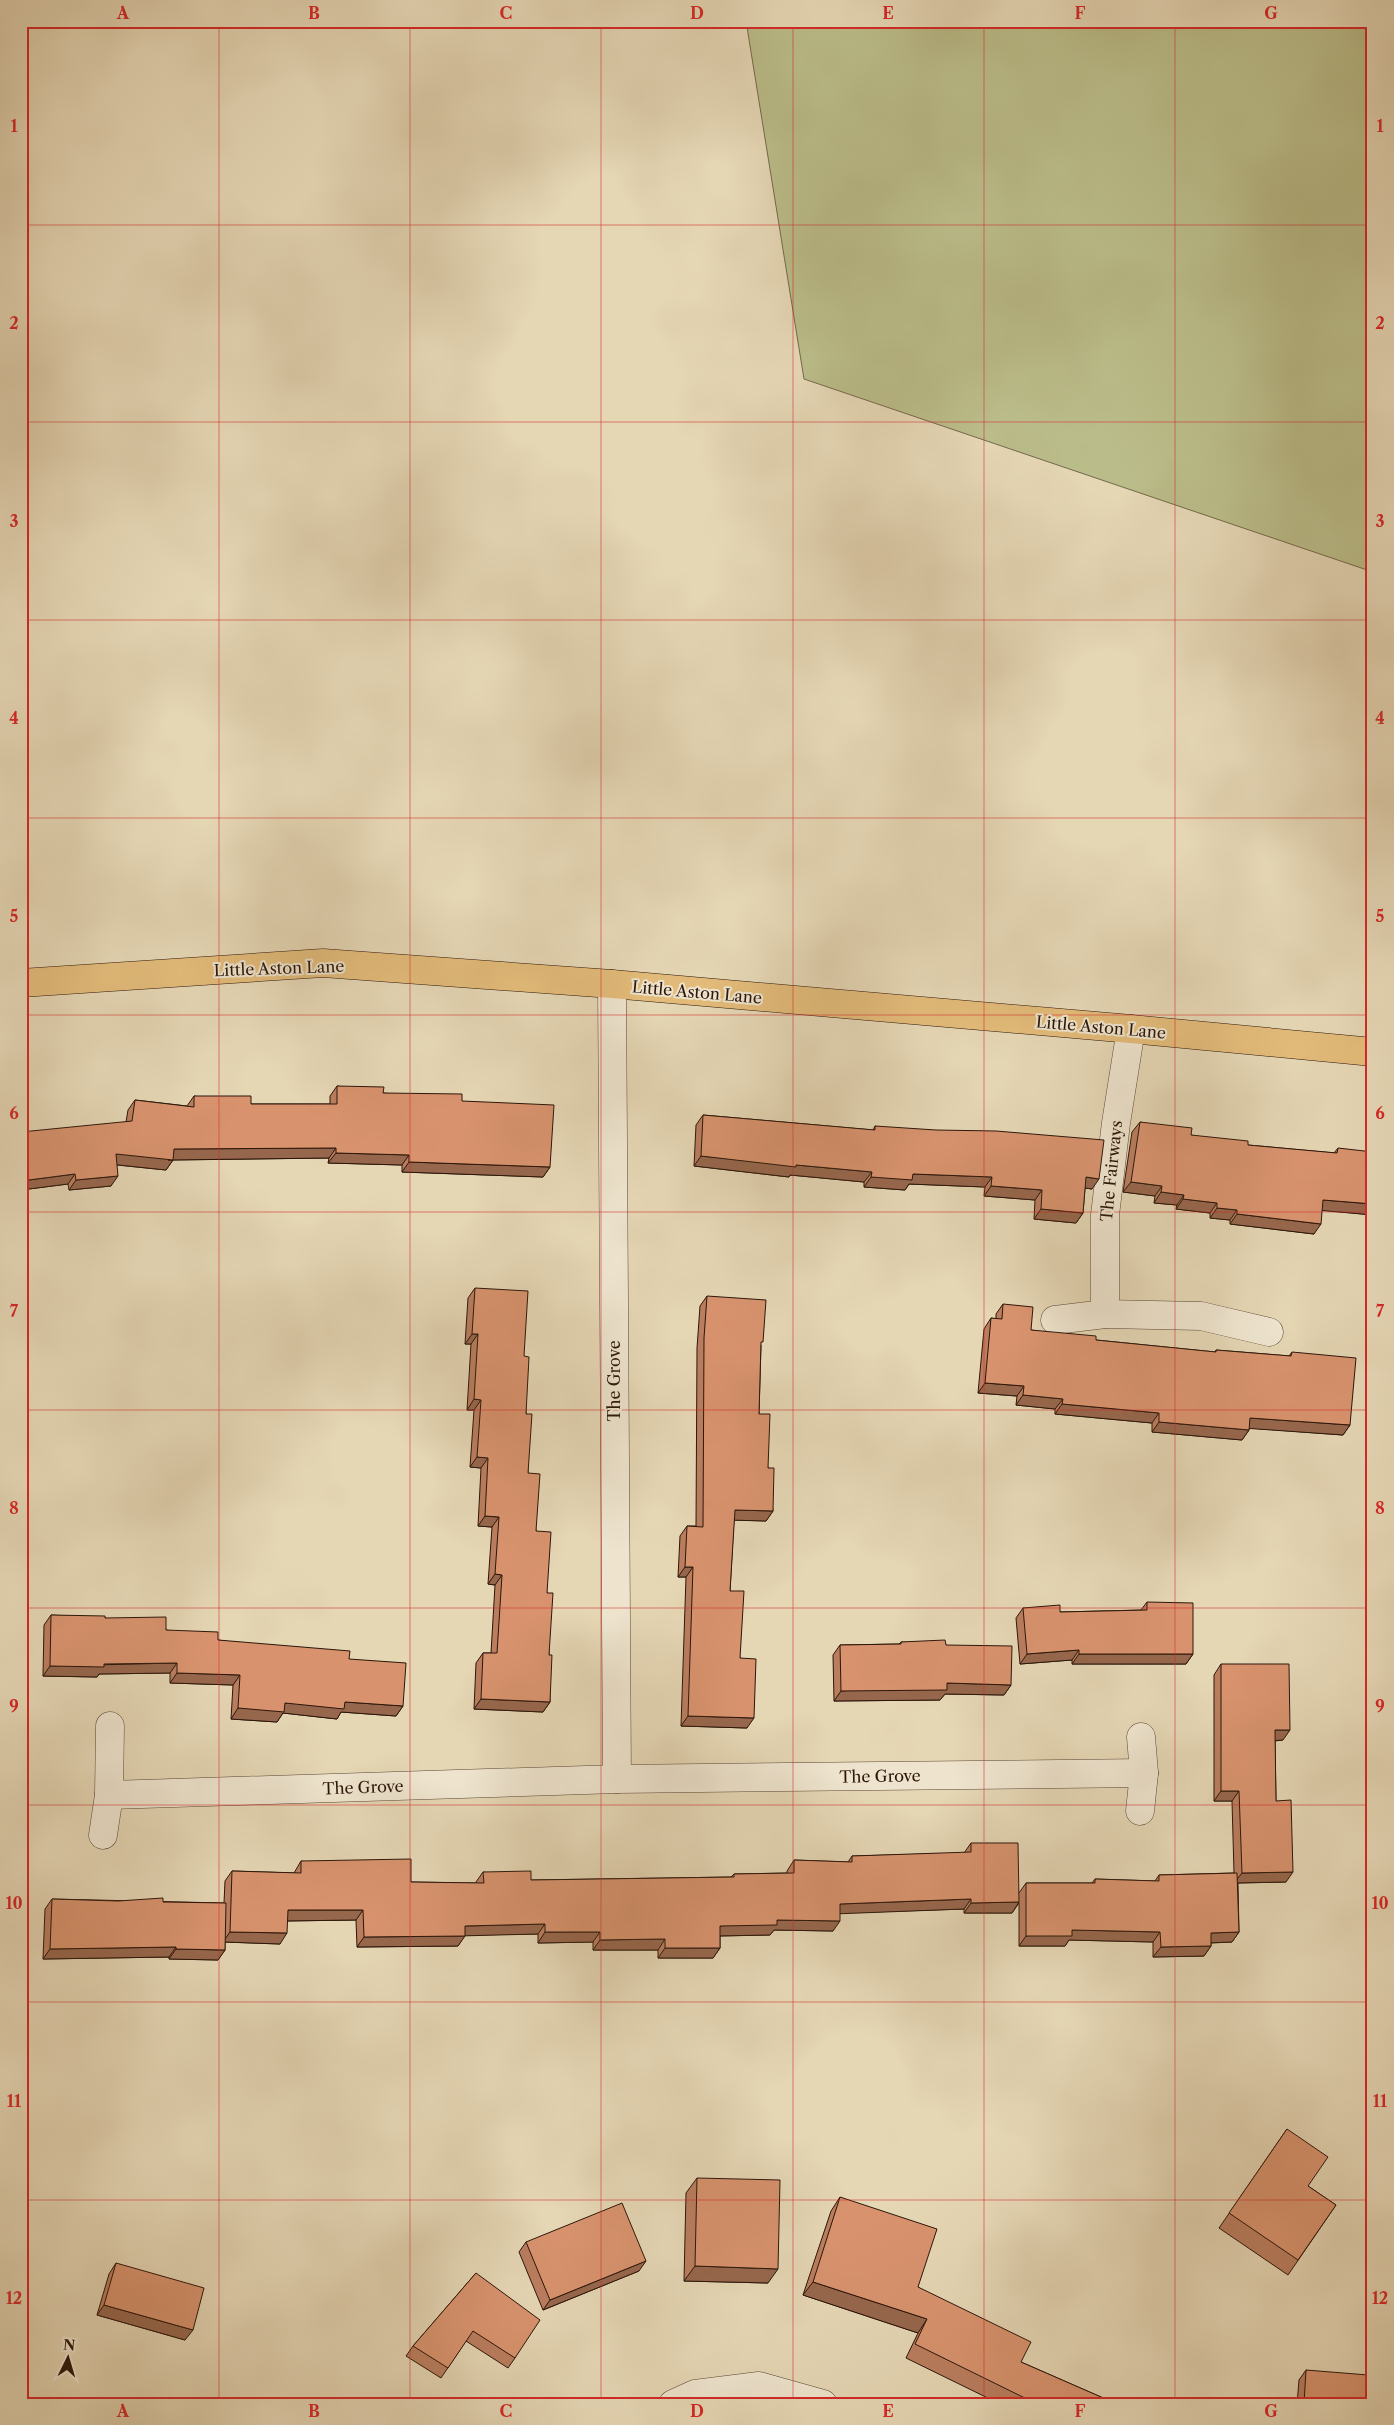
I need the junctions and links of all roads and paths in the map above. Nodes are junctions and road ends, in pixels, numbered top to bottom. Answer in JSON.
{"nodes":[{"id":1,"x":21,"y":983,"type":"edge"},
{"id":2,"x":612,"y":984,"type":"junction"},
{"id":3,"x":1131,"y":1029,"type":"junction"},
{"id":4,"x":1373,"y":1052,"type":"edge"},
{"id":5,"x":1104,"y":1314,"type":"junction"},
{"id":6,"x":1055,"y":1320,"type":"dead end"},
{"id":7,"x":1269,"y":1332,"type":"dead end"},
{"id":8,"x":110,"y":1726,"type":"dead end"},
{"id":9,"x":1141,"y":1737,"type":"dead end"},
{"id":10,"x":1144,"y":1773,"type":"junction"},
{"id":11,"x":617,"y":1778,"type":"junction"},
{"id":12,"x":109,"y":1795,"type":"junction"},
{"id":13,"x":1140,"y":1811,"type":"dead end"},
{"id":14,"x":103,"y":1835,"type":"dead end"},
{"id":15,"x":673,"y":2404,"type":"edge"},
{"id":16,"x":824,"y":2404,"type":"edge"}],
"edges":[{"from":1,"to":2,"type":"main road","name":"Little Aston Lane"},
{"from":2,"to":3,"type":"main road","name":"Little Aston Lane"},
{"from":2,"to":11,"type":"street","name":"The Grove"},
{"from":3,"to":4,"type":"main road","name":"Little Aston Lane"},
{"from":3,"to":5,"type":"street","name":"The Fairways"},
{"from":5,"to":6,"type":"street"},
{"from":5,"to":7,"type":"street"},
{"from":8,"to":12,"type":"street"},
{"from":9,"to":10,"type":"street"},
{"from":10,"to":11,"type":"street","name":"The Grove"},
{"from":10,"to":13,"type":"street"},
{"from":11,"to":12,"type":"street","name":"The Grove"},
{"from":12,"to":14,"type":"street"},
{"from":15,"to":16,"type":"street"}]}
